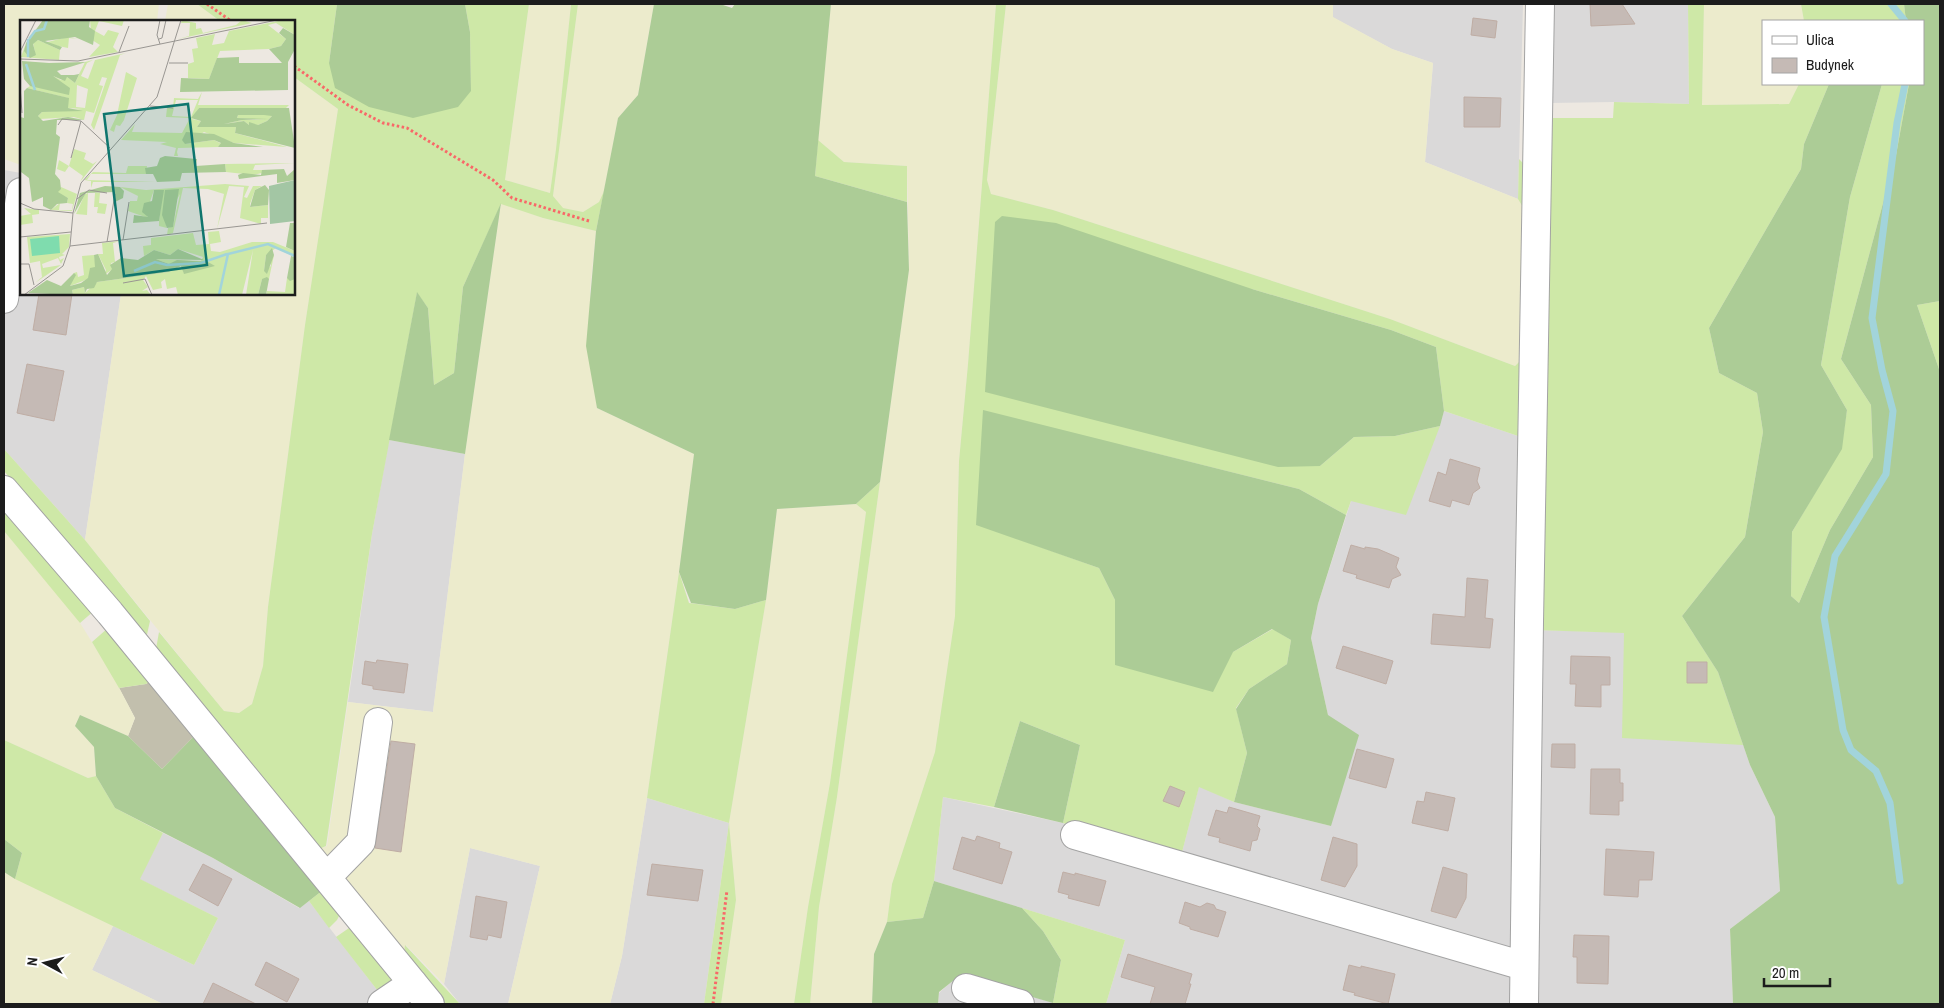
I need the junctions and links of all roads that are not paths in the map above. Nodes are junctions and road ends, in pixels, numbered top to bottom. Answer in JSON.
{"nodes":[{"id":1,"x":1540,"y":4,"type":"edge"},
{"id":2,"x":20,"y":198,"type":"edge"},
{"id":3,"x":4,"y":299,"type":"edge"},
{"id":4,"x":4,"y":490,"type":"edge"},
{"id":5,"x":378,"y":722,"type":"dead end"},
{"id":6,"x":1075,"y":835,"type":"dead end"},
{"id":7,"x":327,"y":877,"type":"junction"},
{"id":8,"x":1524,"y":966,"type":"junction"},
{"id":9,"x":413,"y":983,"type":"junction"},
{"id":10,"x":966,"y":988,"type":"dead end"},
{"id":11,"x":382,"y":1004,"type":"edge"},
{"id":12,"x":430,"y":1004,"type":"edge"},
{"id":13,"x":1020,"y":1004,"type":"edge"},
{"id":14,"x":1524,"y":1004,"type":"edge"}],
"edges":[{"from":1,"to":8,"type":"street"},
{"from":2,"to":3,"type":"street"},
{"from":4,"to":7,"type":"street"},
{"from":5,"to":7,"type":"street"},
{"from":6,"to":8,"type":"street"},
{"from":7,"to":9,"type":"street"},
{"from":8,"to":14,"type":"street"},
{"from":9,"to":11,"type":"street"},
{"from":9,"to":12,"type":"street"},
{"from":10,"to":13,"type":"street"}]}
